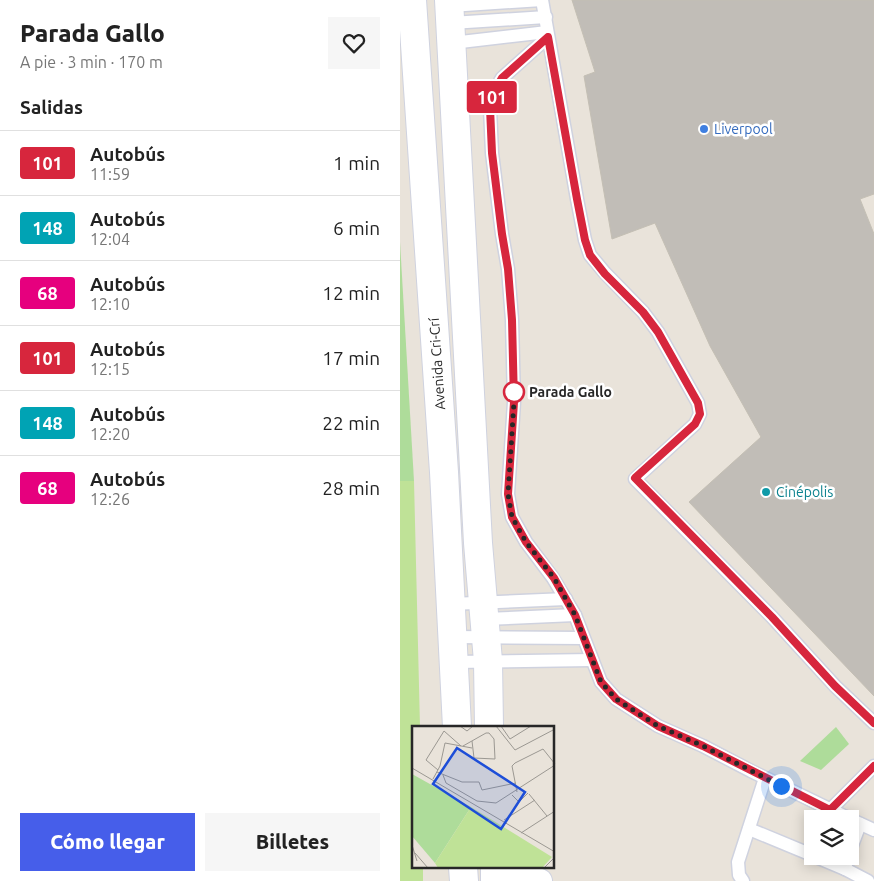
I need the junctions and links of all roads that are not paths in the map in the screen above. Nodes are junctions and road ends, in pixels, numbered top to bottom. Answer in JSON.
{"nodes":[{"id":1,"x":412,"y":0,"type":"edge"},
{"id":2,"x":542,"y":0,"type":"edge"},
{"id":3,"x":451,"y":18,"type":"edge"},
{"id":4,"x":546,"y":18,"type":"junction"},
{"id":5,"x":548,"y":34,"type":"junction"},
{"id":6,"x":444,"y":472,"type":"junction"},
{"id":7,"x":478,"y":543,"type":"junction"},
{"id":8,"x":566,"y":600,"type":"junction"},
{"id":9,"x":451,"y":604,"type":"junction"},
{"id":10,"x":575,"y":615,"type":"junction"},
{"id":11,"x":486,"y":630,"type":"junction"},
{"id":12,"x":584,"y":638,"type":"junction"},
{"id":13,"x":454,"y":650,"type":"junction"},
{"id":14,"x":592,"y":660,"type":"junction"},
{"id":15,"x":874,"y":723,"type":"edge"},
{"id":16,"x":457,"y":726,"type":"edge"},
{"id":17,"x":489,"y":726,"type":"edge"},
{"id":18,"x":874,"y":766,"type":"edge"},
{"id":19,"x":764,"y":778,"type":"junction"},
{"id":20,"x":830,"y":810,"type":"joint"},
{"id":21,"x":859,"y":823,"type":"edge"},
{"id":22,"x":749,"y":828,"type":"junction"},
{"id":23,"x":874,"y":830,"type":"edge"},
{"id":24,"x":804,"y":852,"type":"edge"},
{"id":25,"x":835,"y":865,"type":"edge"},
{"id":26,"x":846,"y":865,"type":"edge"},
{"id":27,"x":463,"y":868,"type":"edge"},
{"id":28,"x":495,"y":868,"type":"edge"},
{"id":29,"x":509,"y":868,"type":"edge"},
{"id":30,"x":845,"y":869,"type":"junction"},
{"id":31,"x":464,"y":881,"type":"edge"},
{"id":32,"x":495,"y":881,"type":"edge"},
{"id":33,"x":540,"y":881,"type":"edge"},
{"id":34,"x":742,"y":881,"type":"edge"},
{"id":35,"x":868,"y":881,"type":"edge"}],
"edges":[{"from":1,"to":6,"type":"main road","name":"Avenida Cri-Crí"},
{"from":2,"to":3,"type":"lane"},
{"from":2,"to":4,"type":"lane"},
{"from":3,"to":4,"type":"lane"},
{"from":3,"to":5,"type":"lane"},
{"from":3,"to":7,"type":"main road"},
{"from":4,"to":5,"type":"lane"},
{"from":5,"to":8,"type":"lane"},
{"from":5,"to":15,"type":"lane"},
{"from":6,"to":7,"type":"main road"},
{"from":6,"to":9,"type":"main road","name":"Avenida Cri-Crí"},
{"from":7,"to":11,"type":"main road"},
{"from":8,"to":10,"type":"lane"},
{"from":8,"to":11,"type":"lane"},
{"from":9,"to":11,"type":"lane"},
{"from":9,"to":13,"type":"main road","name":"Avenida Cri-Crí"},
{"from":10,"to":11,"type":"lane"},
{"from":10,"to":12,"type":"lane"},
{"from":11,"to":12,"type":"lane"},
{"from":11,"to":13,"type":"lane"},
{"from":11,"to":13,"type":"lane"},
{"from":11,"to":14,"type":"lane"},
{"from":11,"to":17,"type":"main road"},
{"from":12,"to":14,"type":"lane"},
{"from":13,"to":16,"type":"main road","name":"Avenida Cri-Crí"},
{"from":14,"to":19,"type":"lane"},
{"from":18,"to":20,"type":"lane"},
{"from":19,"to":20,"type":"lane"},
{"from":19,"to":22,"type":"lane"},
{"from":21,"to":23,"type":"lane"},
{"from":22,"to":24,"type":"lane"},
{"from":22,"to":34,"type":"lane"},
{"from":25,"to":30,"type":"lane"},
{"from":26,"to":30,"type":"lane"},
{"from":27,"to":31,"type":"main road"},
{"from":28,"to":32,"type":"main road"},
{"from":29,"to":33,"type":"street"},
{"from":30,"to":35,"type":"lane"}]}
